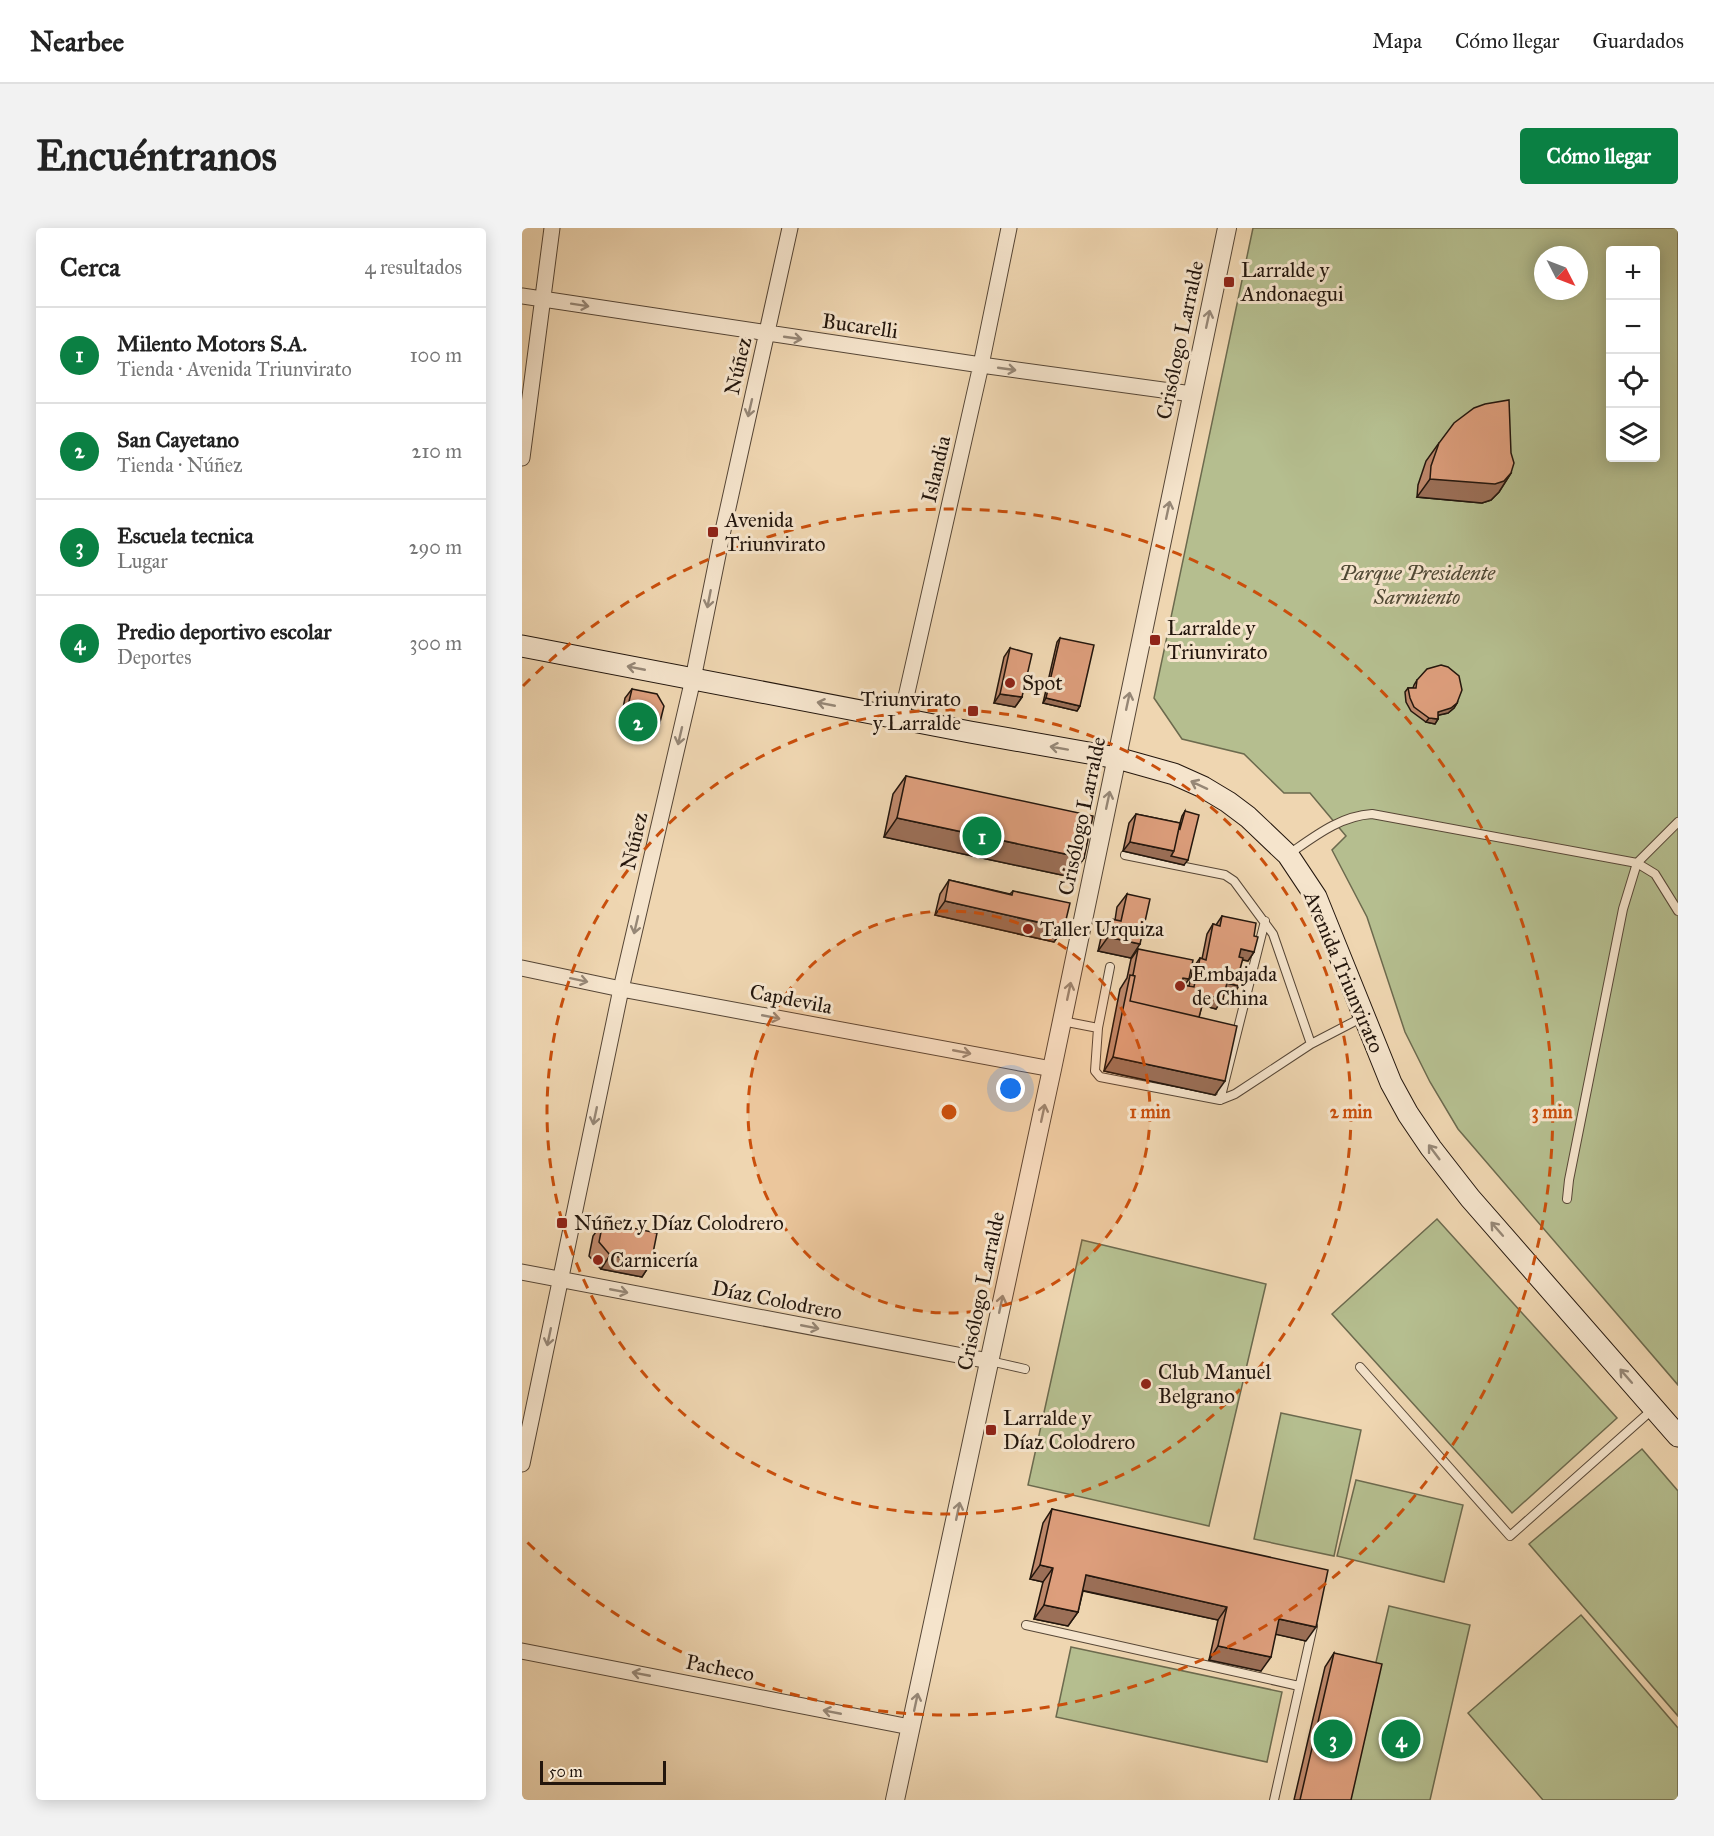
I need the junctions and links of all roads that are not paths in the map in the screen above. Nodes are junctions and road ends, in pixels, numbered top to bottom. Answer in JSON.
{"nodes":[{"id":1,"x":552,"y":228,"type":"edge"},
{"id":2,"x":790,"y":228,"type":"edge"},
{"id":3,"x":1009,"y":228,"type":"edge"},
{"id":4,"x":1227,"y":228,"type":"edge"},
{"id":5,"x":522,"y":296,"type":"edge"},
{"id":6,"x":541,"y":299,"type":"junction"},
{"id":7,"x":767,"y":334,"type":"junction"},
{"id":8,"x":981,"y":365,"type":"junction"},
{"id":9,"x":1192,"y":394,"type":"junction"},
{"id":10,"x":522,"y":458,"type":"edge"},
{"id":11,"x":522,"y":646,"type":"edge"},
{"id":12,"x":693,"y":679,"type":"junction"},
{"id":13,"x":901,"y":719,"type":"junction"},
{"id":14,"x":1117,"y":758,"type":"junction"},
{"id":15,"x":1678,"y":822,"type":"edge"},
{"id":16,"x":1125,"y":855,"type":"dead end"},
{"id":17,"x":1288,"y":855,"type":"junction"},
{"id":18,"x":1637,"y":863,"type":"junction"},
{"id":19,"x":1678,"y":911,"type":"edge"},
{"id":20,"x":1265,"y":921,"type":"junction"},
{"id":21,"x":1110,"y":967,"type":"dead end"},
{"id":22,"x":522,"y":968,"type":"edge"},
{"id":23,"x":621,"y":989,"type":"junction"},
{"id":24,"x":1363,"y":1017,"type":"junction"},
{"id":25,"x":1062,"y":1021,"type":"junction"},
{"id":26,"x":1098,"y":1029,"type":"junction"},
{"id":27,"x":1311,"y":1044,"type":"junction"},
{"id":28,"x":1052,"y":1069,"type":"junction"},
{"id":29,"x":1220,"y":1100,"type":"junction"},
{"id":30,"x":1567,"y":1199,"type":"dead end"},
{"id":31,"x":522,"y":1272,"type":"edge"},
{"id":32,"x":561,"y":1280,"type":"junction"},
{"id":33,"x":989,"y":1361,"type":"junction"},
{"id":34,"x":1360,"y":1367,"type":"dead end"},
{"id":35,"x":1025,"y":1369,"type":"dead end"},
{"id":36,"x":1654,"y":1407,"type":"junction"},
{"id":37,"x":1678,"y":1436,"type":"edge"},
{"id":38,"x":522,"y":1464,"type":"edge"},
{"id":39,"x":1314,"y":1621,"type":"edge"},
{"id":40,"x":1026,"y":1625,"type":"dead end"},
{"id":41,"x":522,"y":1651,"type":"edge"},
{"id":42,"x":1299,"y":1686,"type":"junction"},
{"id":43,"x":910,"y":1727,"type":"junction"},
{"id":44,"x":895,"y":1800,"type":"edge"},
{"id":45,"x":1274,"y":1800,"type":"edge"}],
"edges":[{"from":1,"to":6,"type":"street"},
{"from":2,"to":7,"type":"street","name":"Núñez"},
{"from":3,"to":8,"type":"street","name":"Islandia"},
{"from":9,"to":4,"type":"street","name":"Crisólogo Larralde","one_way":true},
{"from":5,"to":6,"type":"street","name":"Bucarelli"},
{"from":6,"to":7,"type":"street","name":"Bucarelli","one_way":true},
{"from":6,"to":10,"type":"street"},
{"from":7,"to":8,"type":"street","name":"Bucarelli","one_way":true},
{"from":7,"to":12,"type":"street","name":"Núñez","one_way":true},
{"from":8,"to":9,"type":"street","name":"Bucarelli","one_way":true},
{"from":8,"to":13,"type":"street","name":"Islandia"},
{"from":14,"to":9,"type":"street","name":"Crisólogo Larralde","one_way":true},
{"from":12,"to":11,"type":"main road","name":"Avenida Triunvirato","one_way":true},
{"from":13,"to":12,"type":"main road","name":"Avenida Triunvirato","one_way":true},
{"from":12,"to":23,"type":"street","name":"Núñez","one_way":true},
{"from":14,"to":13,"type":"main road","name":"Avenida Triunvirato","one_way":true},
{"from":17,"to":14,"type":"main road","name":"Avenida Triunvirato","one_way":true},
{"from":25,"to":14,"type":"street","name":"Crisólogo Larralde","one_way":true},
{"from":15,"to":18,"type":"lane"},
{"from":16,"to":20,"type":"lane"},
{"from":17,"to":18,"type":"lane"},
{"from":17,"to":24,"type":"main road","name":"Avenida Triunvirato"},
{"from":18,"to":19,"type":"lane"},
{"from":18,"to":30,"type":"lane"},
{"from":20,"to":27,"type":"lane"},
{"from":20,"to":29,"type":"lane"},
{"from":21,"to":26,"type":"lane"},
{"from":22,"to":23,"type":"street","name":"Capdevila","one_way":true},
{"from":23,"to":28,"type":"street","name":"Capdevila","one_way":true},
{"from":23,"to":32,"type":"street","name":"Núñez","one_way":true},
{"from":24,"to":27,"type":"lane"},
{"from":36,"to":24,"type":"main road","name":"Avenida Triunvirato","one_way":true},
{"from":25,"to":26,"type":"lane"},
{"from":25,"to":28,"type":"street","name":"Crisólogo Larralde"},
{"from":26,"to":29,"type":"lane"},
{"from":27,"to":29,"type":"lane"},
{"from":33,"to":28,"type":"street","name":"Crisólogo Larralde","one_way":true},
{"from":31,"to":32,"type":"street","name":"Díaz Colodrero"},
{"from":32,"to":33,"type":"street","name":"Díaz Colodrero","one_way":true},
{"from":32,"to":38,"type":"street","name":"Núñez","one_way":true},
{"from":33,"to":35,"type":"lane"},
{"from":43,"to":33,"type":"street","name":"Crisólogo Larralde","one_way":true},
{"from":34,"to":36,"type":"lane"},
{"from":36,"to":37,"type":"main road","name":"Avenida Triunvirato"},
{"from":39,"to":42,"type":"lane"},
{"from":40,"to":42,"type":"lane"},
{"from":43,"to":41,"type":"street","name":"Pacheco","one_way":true},
{"from":42,"to":45,"type":"lane"},
{"from":43,"to":44,"type":"street","name":"Crisólogo Larralde"}]}
